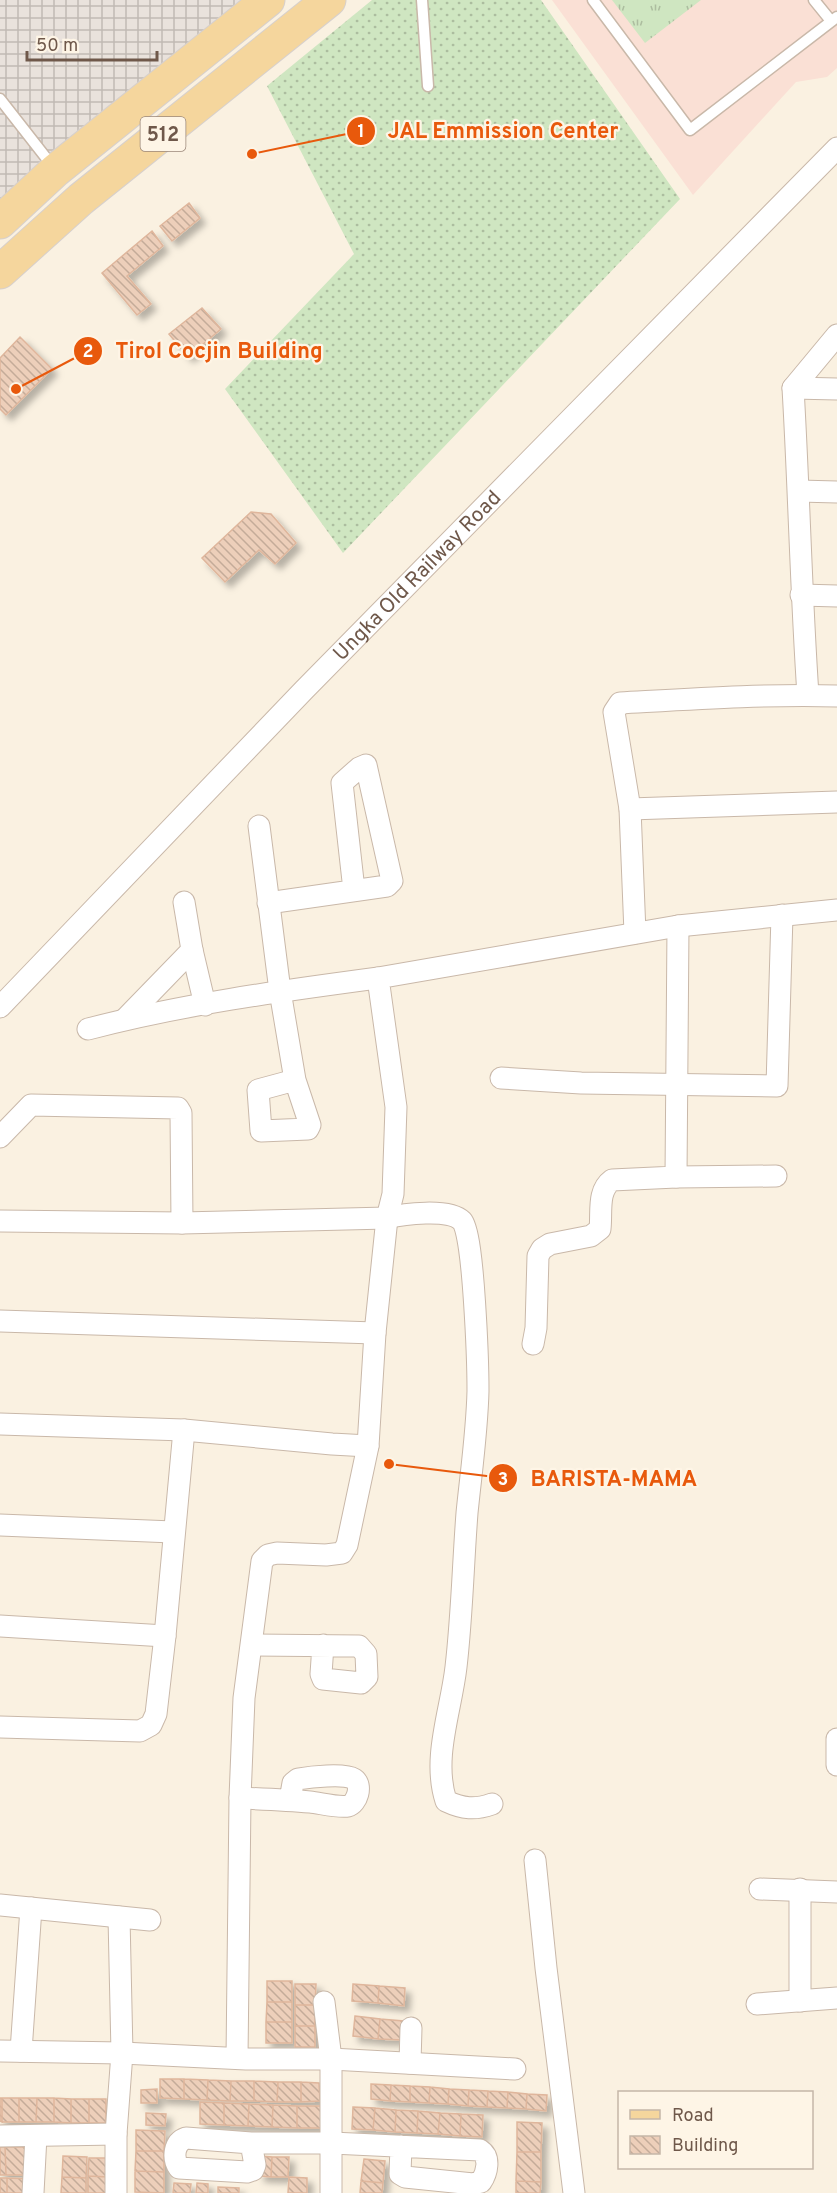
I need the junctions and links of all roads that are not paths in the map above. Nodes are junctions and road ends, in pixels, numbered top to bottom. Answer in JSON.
{"nodes":[{"id":1,"x":268,"y":0,"type":"edge"},
{"id":2,"x":330,"y":0,"type":"edge"},
{"id":3,"x":422,"y":0,"type":"edge"},
{"id":4,"x":593,"y":0,"type":"edge"},
{"id":5,"x":814,"y":0,"type":"edge"},
{"id":6,"x":834,"y":19,"type":"edge"},
{"id":7,"x":428,"y":86,"type":"dead end"},
{"id":8,"x":0,"y":99,"type":"edge"},
{"id":9,"x":837,"y":148,"type":"edge"},
{"id":10,"x":56,"y":170,"type":"junction"},
{"id":11,"x":0,"y":222,"type":"edge"},
{"id":12,"x":0,"y":272,"type":"edge"},
{"id":13,"x":837,"y":335,"type":"edge"},
{"id":14,"x":793,"y":388,"type":"junction"},
{"id":15,"x":837,"y":389,"type":"edge"},
{"id":16,"x":799,"y":491,"type":"junction"},
{"id":17,"x":837,"y":492,"type":"edge"},
{"id":18,"x":801,"y":595,"type":"junction"},
{"id":19,"x":837,"y":596,"type":"edge"},
{"id":20,"x":808,"y":695,"type":"junction"},
{"id":21,"x":837,"y":696,"type":"edge"},
{"id":22,"x":837,"y":802,"type":"edge"},
{"id":23,"x":630,"y":809,"type":"junction"},
{"id":24,"x":259,"y":826,"type":"dead end"},
{"id":25,"x":354,"y":890,"type":"junction"},
{"id":26,"x":184,"y":902,"type":"dead end"},
{"id":27,"x":268,"y":903,"type":"junction"},
{"id":28,"x":837,"y":910,"type":"edge"},
{"id":29,"x":782,"y":915,"type":"junction"},
{"id":30,"x":678,"y":926,"type":"junction"},
{"id":31,"x":635,"y":933,"type":"junction"},
{"id":32,"x":192,"y":950,"type":"junction"},
{"id":33,"x":378,"y":978,"type":"junction"},
{"id":34,"x":280,"y":992,"type":"junction"},
{"id":35,"x":205,"y":1005,"type":"junction"},
{"id":36,"x":0,"y":1007,"type":"edge"},
{"id":37,"x":125,"y":1019,"type":"junction"},
{"id":38,"x":88,"y":1029,"type":"dead end"},
{"id":39,"x":501,"y":1078,"type":"dead end"},
{"id":40,"x":295,"y":1080,"type":"dead end"},
{"id":41,"x":678,"y":1084,"type":"junction"},
{"id":42,"x":0,"y":1137,"type":"edge"},
{"id":43,"x":777,"y":1176,"type":"dead end"},
{"id":44,"x":676,"y":1177,"type":"junction"},
{"id":45,"x":387,"y":1218,"type":"junction"},
{"id":46,"x":0,"y":1221,"type":"edge"},
{"id":47,"x":182,"y":1223,"type":"junction"},
{"id":48,"x":0,"y":1321,"type":"edge"},
{"id":49,"x":375,"y":1333,"type":"junction"},
{"id":50,"x":533,"y":1344,"type":"dead end"},
{"id":51,"x":0,"y":1424,"type":"edge"},
{"id":52,"x":184,"y":1430,"type":"junction"},
{"id":53,"x":368,"y":1446,"type":"junction"},
{"id":54,"x":0,"y":1525,"type":"edge"},
{"id":55,"x":173,"y":1532,"type":"junction"},
{"id":56,"x":0,"y":1626,"type":"edge"},
{"id":57,"x":165,"y":1636,"type":"junction"},
{"id":58,"x":252,"y":1645,"type":"junction"},
{"id":59,"x":323,"y":1645,"type":"dead end"},
{"id":60,"x":0,"y":1727,"type":"edge"},
{"id":61,"x":837,"y":1739,"type":"edge"},
{"id":62,"x":837,"y":1764,"type":"edge"},
{"id":63,"x":240,"y":1798,"type":"junction"},
{"id":64,"x":290,"y":1800,"type":"dead end"},
{"id":65,"x":492,"y":1804,"type":"dead end"},
{"id":66,"x":535,"y":1860,"type":"dead end"},
{"id":67,"x":760,"y":1889,"type":"dead end"},
{"id":68,"x":800,"y":1889,"type":"junction"},
{"id":69,"x":837,"y":1892,"type":"edge"},
{"id":70,"x":0,"y":1905,"type":"edge"},
{"id":71,"x":31,"y":1908,"type":"junction"},
{"id":72,"x":119,"y":1917,"type":"junction"},
{"id":73,"x":150,"y":1920,"type":"dead end"},
{"id":74,"x":837,"y":1998,"type":"edge"},
{"id":75,"x":800,"y":2001,"type":"junction"},
{"id":76,"x":324,"y":2002,"type":"dead end"},
{"id":77,"x":757,"y":2004,"type":"dead end"},
{"id":78,"x":411,"y":2028,"type":"dead end"},
{"id":79,"x":0,"y":2051,"type":"edge"},
{"id":80,"x":21,"y":2051,"type":"junction"},
{"id":81,"x":122,"y":2053,"type":"junction"},
{"id":82,"x":237,"y":2058,"type":"junction"},
{"id":83,"x":332,"y":2059,"type":"junction"},
{"id":84,"x":410,"y":2063,"type":"junction"},
{"id":85,"x":515,"y":2069,"type":"dead end"},
{"id":86,"x":116,"y":2134,"type":"junction"},
{"id":87,"x":0,"y":2136,"type":"edge"},
{"id":88,"x":36,"y":2136,"type":"junction"},
{"id":89,"x":251,"y":2143,"type":"dead end"},
{"id":90,"x":332,"y":2143,"type":"junction"},
{"id":91,"x":401,"y":2146,"type":"dead end"},
{"id":92,"x":33,"y":2193,"type":"edge"},
{"id":93,"x":116,"y":2193,"type":"edge"},
{"id":94,"x":331,"y":2193,"type":"edge"},
{"id":95,"x":574,"y":2193,"type":"edge"}],
"edges":[{"from":1,"to":10,"type":"main road","number":"512"},
{"from":2,"to":12,"type":"main road","number":"512"},
{"from":3,"to":7,"type":"lane"},
{"from":4,"to":6,"type":"lane"},
{"from":5,"to":6,"type":"lane"},
{"from":8,"to":10,"type":"lane"},
{"from":9,"to":36,"type":"street","name":"Ungka Old Railway Road"},
{"from":10,"to":11,"type":"main road","number":"512"},
{"from":13,"to":14,"type":"street"},
{"from":14,"to":15,"type":"street"},
{"from":14,"to":16,"type":"street"},
{"from":16,"to":17,"type":"street"},
{"from":16,"to":18,"type":"street"},
{"from":18,"to":19,"type":"street"},
{"from":18,"to":20,"type":"street"},
{"from":20,"to":21,"type":"street"},
{"from":20,"to":23,"type":"street"},
{"from":22,"to":23,"type":"street"},
{"from":23,"to":31,"type":"street"},
{"from":24,"to":27,"type":"street"},
{"from":25,"to":25,"type":"street"},
{"from":25,"to":27,"type":"street"},
{"from":26,"to":32,"type":"street"},
{"from":27,"to":34,"type":"street"},
{"from":28,"to":29,"type":"street"},
{"from":29,"to":30,"type":"street"},
{"from":29,"to":41,"type":"street"},
{"from":30,"to":31,"type":"street"},
{"from":30,"to":41,"type":"street"},
{"from":31,"to":33,"type":"street"},
{"from":32,"to":35,"type":"street"},
{"from":32,"to":37,"type":"street"},
{"from":33,"to":34,"type":"street"},
{"from":33,"to":45,"type":"street"},
{"from":34,"to":35,"type":"street"},
{"from":34,"to":40,"type":"street"},
{"from":35,"to":37,"type":"street"},
{"from":37,"to":38,"type":"street"},
{"from":39,"to":41,"type":"street"},
{"from":41,"to":44,"type":"street"},
{"from":42,"to":47,"type":"street"},
{"from":43,"to":44,"type":"street"},
{"from":44,"to":50,"type":"street"},
{"from":45,"to":47,"type":"street"},
{"from":45,"to":49,"type":"street"},
{"from":45,"to":65,"type":"street"},
{"from":46,"to":47,"type":"street"},
{"from":48,"to":49,"type":"street"},
{"from":49,"to":53,"type":"street"},
{"from":51,"to":52,"type":"street"},
{"from":52,"to":53,"type":"street"},
{"from":52,"to":55,"type":"street"},
{"from":53,"to":58,"type":"street"},
{"from":54,"to":55,"type":"street"},
{"from":55,"to":57,"type":"street"},
{"from":56,"to":57,"type":"street"},
{"from":57,"to":60,"type":"street"},
{"from":58,"to":59,"type":"street"},
{"from":58,"to":63,"type":"street"},
{"from":61,"to":62,"type":"street"},
{"from":63,"to":64,"type":"street"},
{"from":63,"to":82,"type":"street"},
{"from":66,"to":95,"type":"street"},
{"from":67,"to":68,"type":"street"},
{"from":68,"to":69,"type":"street"},
{"from":68,"to":75,"type":"street"},
{"from":70,"to":71,"type":"street"},
{"from":71,"to":72,"type":"street"},
{"from":71,"to":80,"type":"street"},
{"from":72,"to":73,"type":"street"},
{"from":72,"to":81,"type":"street"},
{"from":74,"to":75,"type":"street"},
{"from":75,"to":77,"type":"street"},
{"from":76,"to":83,"type":"street"},
{"from":78,"to":84,"type":"street"},
{"from":79,"to":80,"type":"street"},
{"from":80,"to":81,"type":"street"},
{"from":81,"to":82,"type":"street"},
{"from":81,"to":86,"type":"street"},
{"from":82,"to":83,"type":"street"},
{"from":83,"to":84,"type":"street"},
{"from":83,"to":90,"type":"street"},
{"from":84,"to":85,"type":"street"},
{"from":86,"to":88,"type":"street"},
{"from":86,"to":93,"type":"street"},
{"from":87,"to":88,"type":"street"},
{"from":88,"to":92,"type":"street"},
{"from":89,"to":90,"type":"street"},
{"from":90,"to":91,"type":"street"},
{"from":90,"to":94,"type":"street"}]}
